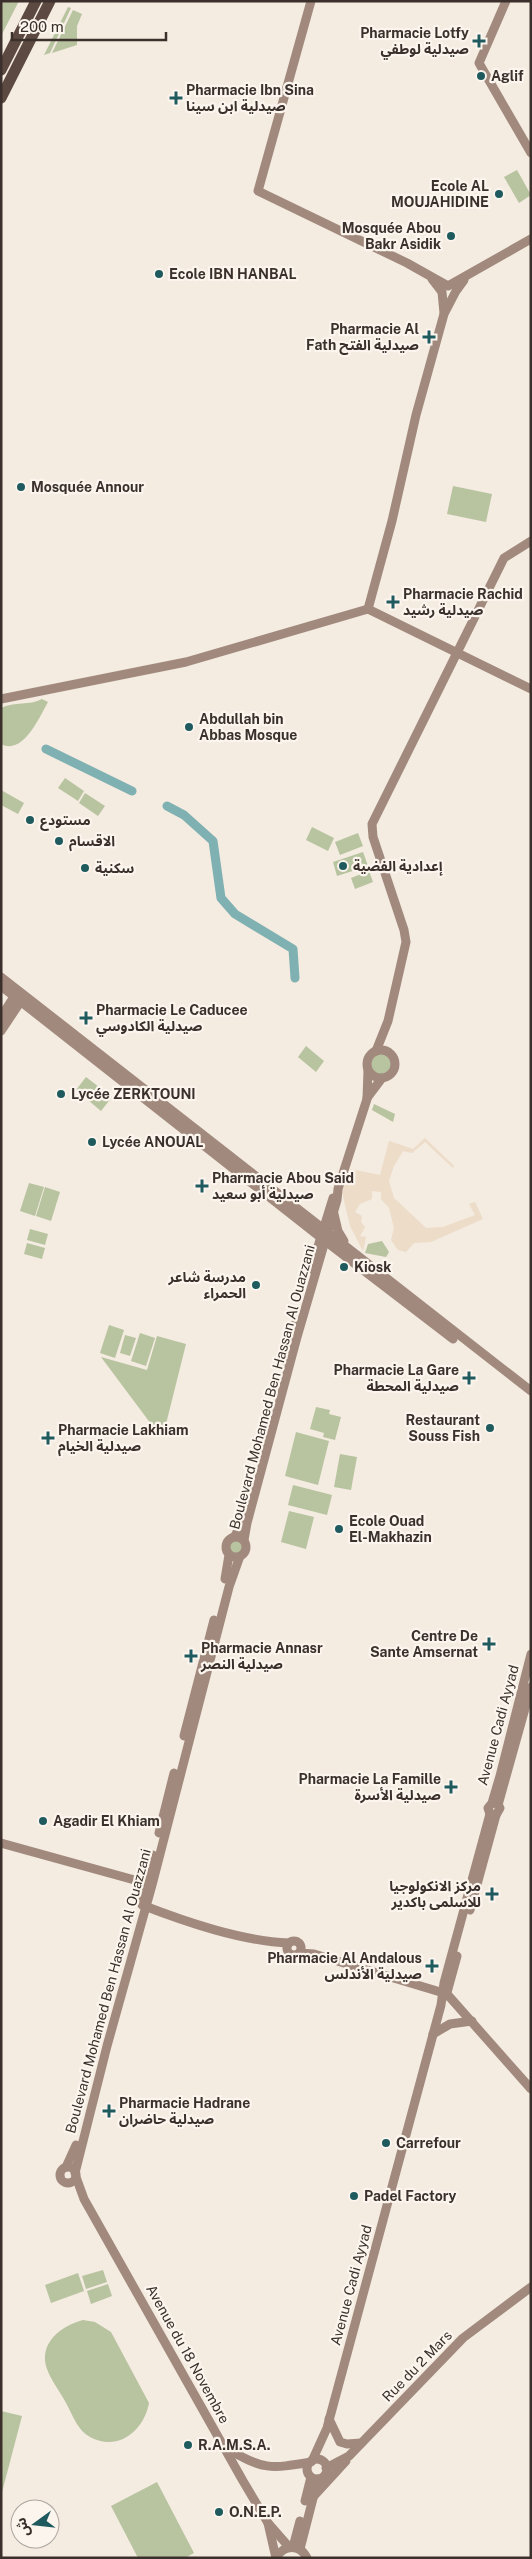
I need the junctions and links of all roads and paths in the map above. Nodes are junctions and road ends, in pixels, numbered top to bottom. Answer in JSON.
{"nodes":[{"id":1,"x":36,"y":1,"type":"edge"},
{"id":2,"x":50,"y":1,"type":"edge"},
{"id":3,"x":311,"y":1,"type":"edge"},
{"id":4,"x":506,"y":1,"type":"edge"},
{"id":5,"x":1,"y":70,"type":"edge"},
{"id":6,"x":1,"y":98,"type":"edge"},
{"id":7,"x":531,"y":153,"type":"edge"},
{"id":8,"x":531,"y":239,"type":"edge"},
{"id":9,"x":449,"y":292,"type":"junction"},
{"id":10,"x":531,"y":541,"type":"edge"},
{"id":11,"x":368,"y":609,"type":"junction"},
{"id":12,"x":458,"y":653,"type":"junction"},
{"id":13,"x":531,"y":689,"type":"edge"},
{"id":14,"x":1,"y":699,"type":"edge"},
{"id":15,"x":1,"y":977,"type":"edge"},
{"id":16,"x":1,"y":986,"type":"edge"},
{"id":17,"x":20,"y":996,"type":"junction"},
{"id":18,"x":1,"y":1017,"type":"edge"},
{"id":19,"x":388,"y":1022,"type":"junction"},
{"id":20,"x":1,"y":1031,"type":"edge"},
{"id":21,"x":376,"y":1051,"type":"junction"},
{"id":22,"x":389,"y":1052,"type":"junction"},
{"id":23,"x":368,"y":1070,"type":"junction"},
{"id":24,"x":382,"y":1078,"type":"junction"},
{"id":25,"x":367,"y":1098,"type":"junction"},
{"id":26,"x":331,"y":1211,"type":"junction"},
{"id":27,"x":305,"y":1219,"type":"junction"},
{"id":28,"x":326,"y":1229,"type":"junction"},
{"id":29,"x":323,"y":1239,"type":"junction"},
{"id":30,"x":344,"y":1250,"type":"junction"},
{"id":31,"x":318,"y":1257,"type":"junction"},
{"id":32,"x":531,"y":1391,"type":"edge"},
{"id":33,"x":531,"y":1398,"type":"edge"},
{"id":34,"x":235,"y":1536,"type":"junction"},
{"id":35,"x":244,"y":1540,"type":"junction"},
{"id":36,"x":229,"y":1555,"type":"junction"},
{"id":37,"x":240,"y":1556,"type":"junction"},
{"id":38,"x":531,"y":1654,"type":"edge"},
{"id":39,"x":531,"y":1687,"type":"edge"},
{"id":40,"x":495,"y":1804,"type":"junction"},
{"id":41,"x":1,"y":1843,"type":"edge"},
{"id":42,"x":149,"y":1884,"type":"junction"},
{"id":43,"x":143,"y":1906,"type":"junction"},
{"id":44,"x":445,"y":1993,"type":"junction"},
{"id":45,"x":472,"y":2021,"type":"junction"},
{"id":46,"x":433,"y":2034,"type":"junction"},
{"id":47,"x":531,"y":2089,"type":"edge"},
{"id":48,"x":66,"y":2167,"type":"junction"},
{"id":49,"x":73,"y":2178,"type":"junction"},
{"id":50,"x":531,"y":2287,"type":"edge"},
{"id":51,"x":328,"y":2424,"type":"junction"},
{"id":52,"x":362,"y":2443,"type":"junction"},
{"id":53,"x":224,"y":2447,"type":"junction"},
{"id":54,"x":349,"y":2456,"type":"junction"},
{"id":55,"x":312,"y":2461,"type":"junction"},
{"id":56,"x":325,"y":2465,"type":"junction"},
{"id":57,"x":314,"y":2478,"type":"junction"},
{"id":58,"x":311,"y":2500,"type":"junction"},
{"id":59,"x":268,"y":2523,"type":"junction"},
{"id":60,"x":294,"y":2548,"type":"junction"},
{"id":61,"x":276,"y":2558,"type":"edge"},
{"id":62,"x":308,"y":2558,"type":"edge"}],
"edges":[{"from":1,"to":5,"type":"highway"},
{"from":2,"to":6,"type":"highway"},
{"from":3,"to":9,"type":"street"},
{"from":4,"to":7,"type":"street"},
{"from":8,"to":9,"type":"street"},
{"from":9,"to":11,"type":"street"},
{"from":10,"to":12,"type":"street"},
{"from":11,"to":12,"type":"street"},
{"from":11,"to":14,"type":"street"},
{"from":12,"to":13,"type":"street"},
{"from":12,"to":19,"type":"street"},
{"from":15,"to":17,"type":"street"},
{"from":16,"to":17,"type":"street"},
{"from":17,"to":18,"type":"street"},
{"from":17,"to":20,"type":"street"},
{"from":17,"to":27,"type":"street"},
{"from":19,"to":21,"type":"street"},
{"from":19,"to":22,"type":"street"},
{"from":21,"to":22,"type":"street"},
{"from":21,"to":23,"type":"street"},
{"from":22,"to":24,"type":"street"},
{"from":23,"to":24,"type":"street"},
{"from":23,"to":25,"type":"street"},
{"from":24,"to":25,"type":"street"},
{"from":25,"to":26,"type":"street","name":"Boulevard Mohamed Ben Hassan Al Ouazzani"},
{"from":26,"to":27,"type":"street"},
{"from":26,"to":28,"type":"street","name":"Boulevard Mohamed Ben Hassan Al Ouazzani"},
{"from":26,"to":30,"type":"street"},
{"from":27,"to":28,"type":"street"},
{"from":27,"to":29,"type":"street"},
{"from":27,"to":31,"type":"street"},
{"from":28,"to":29,"type":"street","name":"Boulevard Mohamed Ben Hassan Al Ouazzani"},
{"from":28,"to":30,"type":"street"},
{"from":29,"to":30,"type":"street"},
{"from":29,"to":31,"type":"street","name":"Boulevard Mohamed Ben Hassan Al Ouazzani"},
{"from":30,"to":31,"type":"street"},
{"from":30,"to":32,"type":"street"},
{"from":30,"to":33,"type":"street"},
{"from":31,"to":34,"type":"street","name":"Boulevard Mohamed Ben Hassan Al Ouazzani"},
{"from":31,"to":35,"type":"street","name":"Boulevard Mohamed Ben Hassan Al Ouazzani"},
{"from":34,"to":35,"type":"street"},
{"from":34,"to":36,"type":"street"},
{"from":35,"to":37,"type":"street"},
{"from":36,"to":37,"type":"street"},
{"from":36,"to":42,"type":"street","name":"Boulevard Mohamed Ben Hassan Al Ouazzani"},
{"from":37,"to":42,"type":"street","name":"Boulevard Mohamed Ben Hassan Al Ouazzani"},
{"from":38,"to":40,"type":"street","name":"Avenue Cadi Ayyad"},
{"from":39,"to":40,"type":"street","name":"Avenue Cadi Ayyad"},
{"from":40,"to":44,"type":"street","name":"Avenue Cadi Ayyad"},
{"from":41,"to":42,"type":"street"},
{"from":42,"to":43,"type":"street","name":"Boulevard Mohamed Ben Hassan Al Ouazzani"},
{"from":43,"to":44,"type":"street"},
{"from":43,"to":48,"type":"street","name":"Boulevard Mohamed Ben Hassan Al Ouazzani"},
{"from":43,"to":49,"type":"street","name":"Boulevard Mohamed Ben Hassan Al Ouazzani"},
{"from":44,"to":45,"type":"street"},
{"from":44,"to":46,"type":"street","name":"Avenue Cadi Ayyad"},
{"from":45,"to":46,"type":"street"},
{"from":45,"to":47,"type":"street"},
{"from":46,"to":51,"type":"street","name":"Avenue Cadi Ayyad"},
{"from":48,"to":49,"type":"street"},
{"from":48,"to":49,"type":"street"},
{"from":49,"to":53,"type":"street","name":"Avenue du 18 Novembre"},
{"from":50,"to":52,"type":"street","name":"Rue du 2 Mars"},
{"from":51,"to":52,"type":"street"},
{"from":51,"to":55,"type":"street","name":"Avenue Cadi Ayyad"},
{"from":51,"to":56,"type":"street","name":"Avenue Cadi Ayyad"},
{"from":52,"to":54,"type":"street","name":"Rue du 2 Mars"},
{"from":53,"to":55,"type":"street"},
{"from":53,"to":59,"type":"street","name":"Avenue du 18 Novembre"},
{"from":54,"to":56,"type":"street","name":"Rue du 2 Mars"},
{"from":54,"to":58,"type":"street"},
{"from":55,"to":56,"type":"street"},
{"from":55,"to":57,"type":"street"},
{"from":56,"to":57,"type":"street"},
{"from":57,"to":58,"type":"street"},
{"from":57,"to":60,"type":"street"},
{"from":58,"to":60,"type":"street"},
{"from":59,"to":60,"type":"street","name":"Avenue du 18 Novembre"},
{"from":59,"to":61,"type":"street","name":"Avenue du 18 Novembre"},
{"from":60,"to":61,"type":"street"},
{"from":60,"to":62,"type":"street","name":"Avenue du 18 Novembre"}]}
